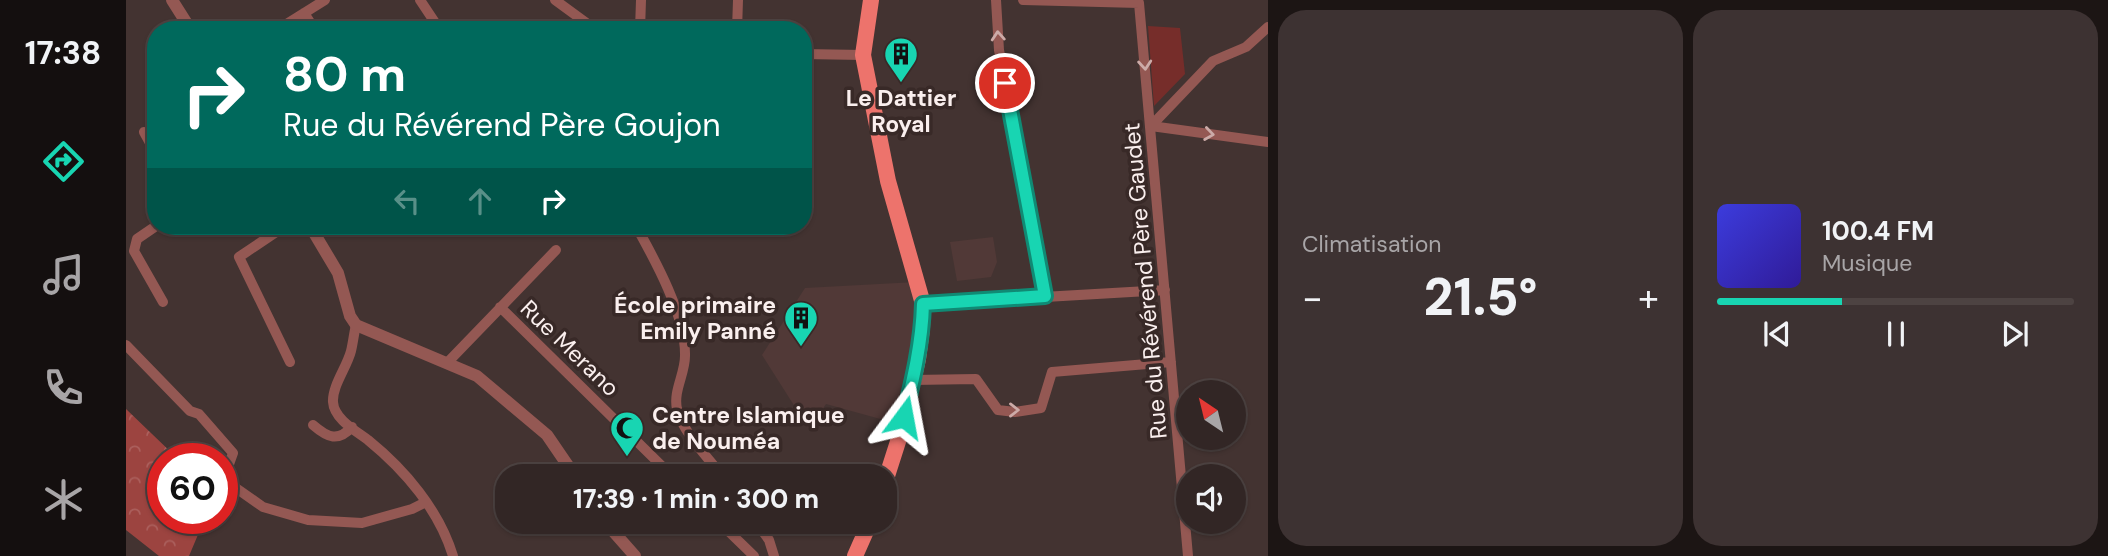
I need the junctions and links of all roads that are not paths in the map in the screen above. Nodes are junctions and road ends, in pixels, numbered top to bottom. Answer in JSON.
{"nodes":[{"id":1,"x":172,"y":0,"type":"edge"},
{"id":2,"x":325,"y":0,"type":"edge"},
{"id":3,"x":420,"y":0,"type":"edge"},
{"id":4,"x":555,"y":0,"type":"edge"},
{"id":5,"x":641,"y":0,"type":"edge"},
{"id":6,"x":738,"y":0,"type":"edge"},
{"id":7,"x":871,"y":0,"type":"edge"},
{"id":8,"x":996,"y":0,"type":"edge"},
{"id":9,"x":1023,"y":0,"type":"edge"},
{"id":10,"x":304,"y":13,"type":"junction"},
{"id":11,"x":185,"y":21,"type":"edge"},
{"id":12,"x":291,"y":21,"type":"edge"},
{"id":13,"x":309,"y":21,"type":"edge"},
{"id":14,"x":434,"y":21,"type":"edge"},
{"id":15,"x":584,"y":21,"type":"edge"},
{"id":16,"x":640,"y":21,"type":"edge"},
{"id":17,"x":737,"y":21,"type":"edge"},
{"id":18,"x":1268,"y":27,"type":"edge"},
{"id":19,"x":812,"y":54,"type":"edge"},
{"id":20,"x":863,"y":55,"type":"junction"},
{"id":21,"x":1151,"y":126,"type":"junction"},
{"id":22,"x":144,"y":132,"type":"dead end"},
{"id":23,"x":147,"y":137,"type":"edge"},
{"id":24,"x":1268,"y":142,"type":"edge"},
{"id":25,"x":147,"y":232,"type":"edge"},
{"id":26,"x":272,"y":235,"type":"edge"},
{"id":27,"x":316,"y":235,"type":"edge"},
{"id":28,"x":641,"y":235,"type":"edge"},
{"id":29,"x":556,"y":250,"type":"dead end"},
{"id":30,"x":1165,"y":290,"type":"junction"},
{"id":31,"x":1045,"y":296,"type":"junction"},
{"id":32,"x":163,"y":302,"type":"dead end"},
{"id":33,"x":923,"y":304,"type":"junction"},
{"id":34,"x":500,"y":307,"type":"junction"},
{"id":35,"x":356,"y":325,"type":"junction"},
{"id":36,"x":126,"y":345,"type":"edge"},
{"id":37,"x":290,"y":362,"type":"dead end"},
{"id":38,"x":1171,"y":362,"type":"junction"},
{"id":39,"x":447,"y":363,"type":"junction"},
{"id":40,"x":913,"y":380,"type":"junction"},
{"id":41,"x":313,"y":425,"type":"dead end"},
{"id":42,"x":352,"y":427,"type":"junction"},
{"id":43,"x":567,"y":464,"type":"edge"},
{"id":44,"x":660,"y":464,"type":"edge"},
{"id":45,"x":713,"y":464,"type":"edge"},
{"id":46,"x":891,"y":464,"type":"edge"},
{"id":47,"x":426,"y":502,"type":"junction"},
{"id":48,"x":616,"y":534,"type":"edge"},
{"id":49,"x":731,"y":534,"type":"edge"},
{"id":50,"x":765,"y":534,"type":"edge"},
{"id":51,"x":865,"y":534,"type":"edge"},
{"id":52,"x":453,"y":556,"type":"edge"},
{"id":53,"x":635,"y":556,"type":"edge"},
{"id":54,"x":754,"y":556,"type":"edge"},
{"id":55,"x":774,"y":556,"type":"edge"},
{"id":56,"x":855,"y":556,"type":"edge"},
{"id":57,"x":1188,"y":556,"type":"edge"}],
"edges":[{"from":1,"to":11,"type":"street"},
{"from":2,"to":10,"type":"street"},
{"from":3,"to":14,"type":"street"},
{"from":4,"to":15,"type":"street"},
{"from":5,"to":16,"type":"street"},
{"from":6,"to":17,"type":"street"},
{"from":7,"to":20,"type":"main road"},
{"from":31,"to":8,"type":"street","one_way":true},
{"from":9,"to":21,"type":"street","name":"Rue du Révérend Père Gaudet","one_way":true},
{"from":10,"to":12,"type":"street"},
{"from":10,"to":13,"type":"street"},
{"from":18,"to":21,"type":"street"},
{"from":19,"to":20,"type":"street"},
{"from":20,"to":33,"type":"main road"},
{"from":21,"to":24,"type":"street","one_way":true},
{"from":21,"to":30,"type":"street","name":"Rue du Révérend Père Gaudet"},
{"from":22,"to":23,"type":"street"},
{"from":25,"to":32,"type":"street"},
{"from":26,"to":37,"type":"street"},
{"from":27,"to":35,"type":"street"},
{"from":28,"to":45,"type":"street"},
{"from":29,"to":34,"type":"street","name":"Rue Merano"},
{"from":30,"to":31,"type":"street"},
{"from":30,"to":38,"type":"street","name":"Rue du Révérend Père Gaudet"},
{"from":31,"to":33,"type":"street"},
{"from":33,"to":40,"type":"main road"},
{"from":34,"to":39,"type":"street","name":"Rue Merano"},
{"from":34,"to":44,"type":"street","name":"Rue Merano"},
{"from":35,"to":39,"type":"street"},
{"from":35,"to":42,"type":"street"},
{"from":36,"to":47,"type":"street"},
{"from":40,"to":38,"type":"street","one_way":true},
{"from":38,"to":57,"type":"street","name":"Rue du Révérend Père Gaudet"},
{"from":39,"to":43,"type":"street"},
{"from":40,"to":46,"type":"main road"},
{"from":41,"to":42,"type":"street"},
{"from":42,"to":47,"type":"street"},
{"from":47,"to":52,"type":"street"},
{"from":48,"to":53,"type":"street"},
{"from":49,"to":54,"type":"street"},
{"from":50,"to":55,"type":"street"},
{"from":51,"to":56,"type":"main road"}]}
